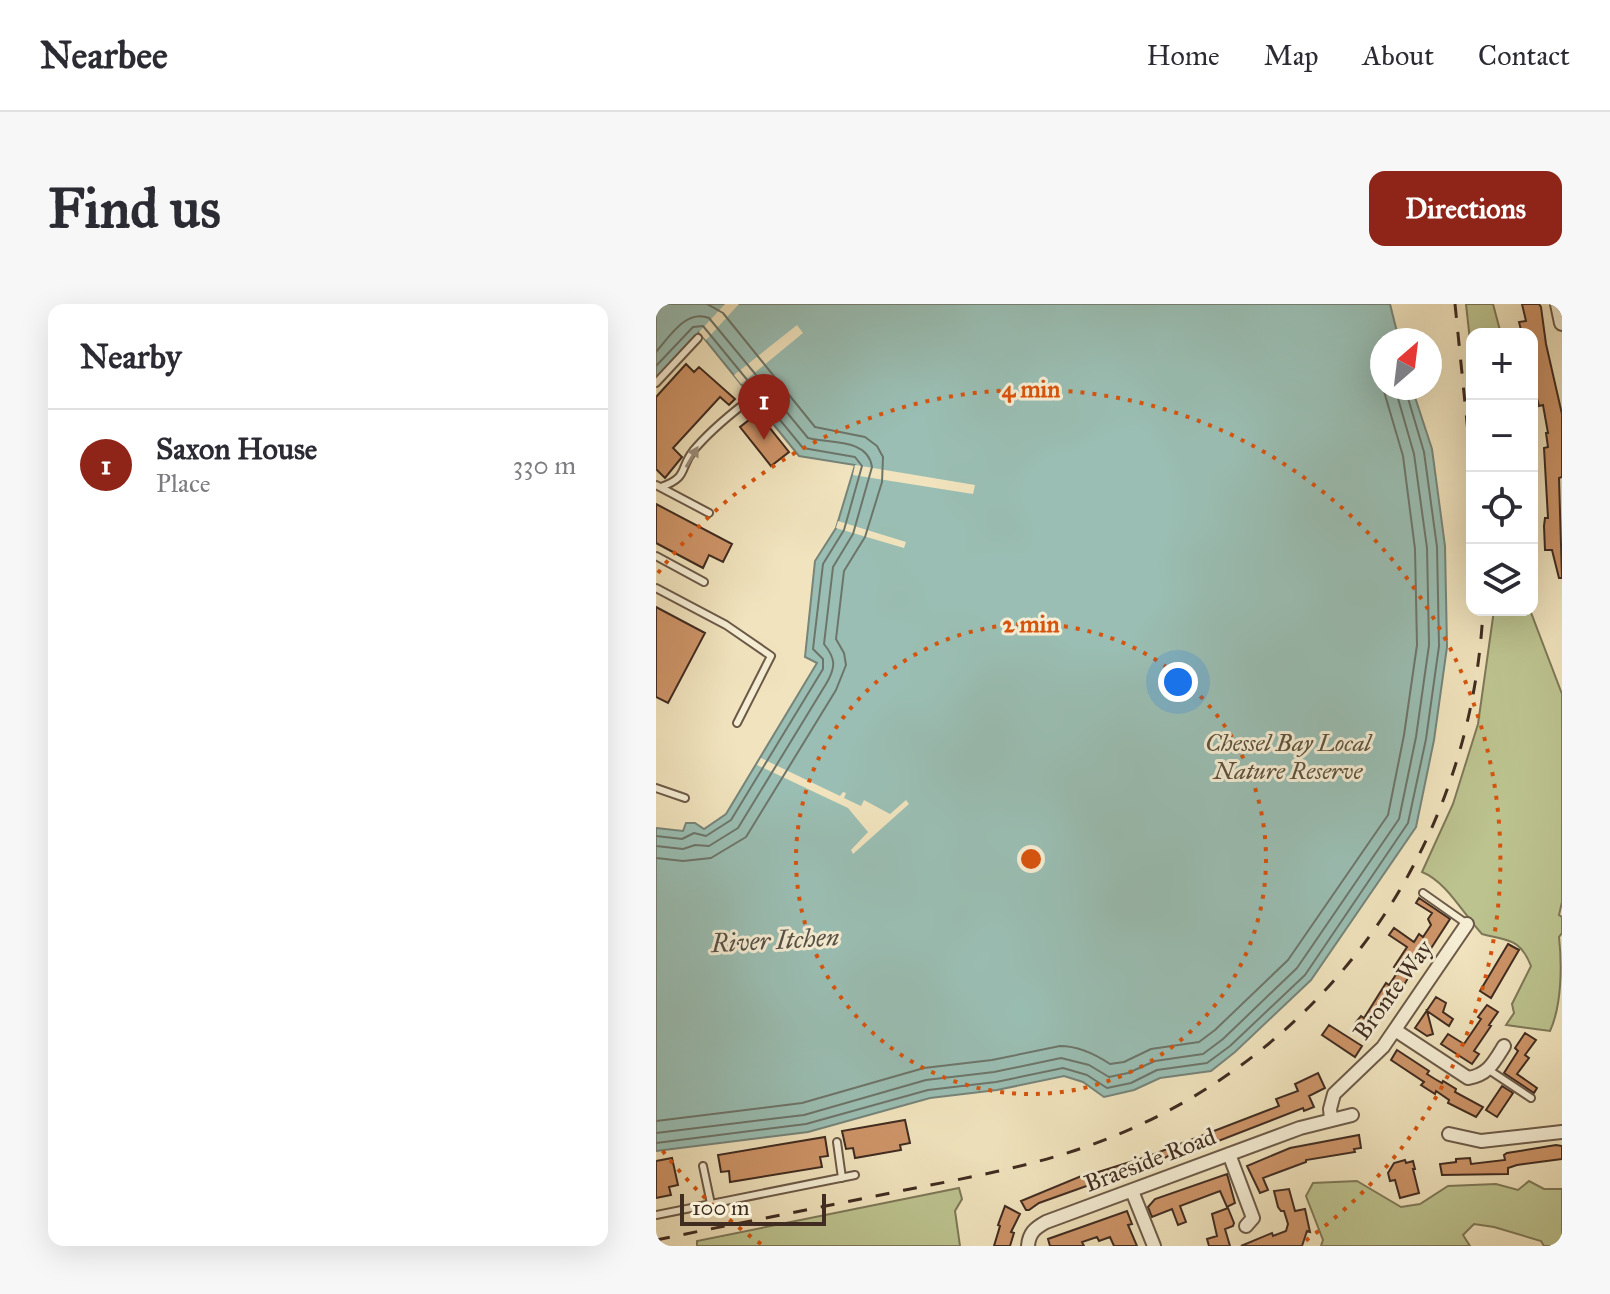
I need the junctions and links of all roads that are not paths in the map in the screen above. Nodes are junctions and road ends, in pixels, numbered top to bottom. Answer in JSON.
{"nodes":[{"id":1,"x":1558,"y":304,"type":"edge"},
{"id":2,"x":1562,"y":323,"type":"edge"},
{"id":3,"x":698,"y":338,"type":"dead end"},
{"id":4,"x":656,"y":383,"type":"edge"},
{"id":5,"x":745,"y":403,"type":"dead end"},
{"id":6,"x":658,"y":486,"type":"edge"},
{"id":7,"x":709,"y":513,"type":"dead end"},
{"id":8,"x":656,"y":556,"type":"edge"},
{"id":9,"x":704,"y":582,"type":"dead end"},
{"id":10,"x":656,"y":588,"type":"edge"},
{"id":11,"x":737,"y":723,"type":"dead end"},
{"id":12,"x":656,"y":788,"type":"edge"},
{"id":13,"x":685,"y":798,"type":"dead end"},
{"id":14,"x":1423,"y":893,"type":"dead end"},
{"id":15,"x":1467,"y":924,"type":"joint"},
{"id":16,"x":1395,"y":1030,"type":"junction"},
{"id":17,"x":1504,"y":1046,"type":"dead end"},
{"id":18,"x":1489,"y":1070,"type":"junction"},
{"id":19,"x":1531,"y":1098,"type":"dead end"},
{"id":20,"x":1352,"y":1115,"type":"dead end"},
{"id":21,"x":1331,"y":1119,"type":"junction"},
{"id":22,"x":1562,"y":1132,"type":"edge"},
{"id":23,"x":1449,"y":1134,"type":"dead end"},
{"id":24,"x":837,"y":1142,"type":"dead end"},
{"id":25,"x":1229,"y":1154,"type":"junction"},
{"id":26,"x":703,"y":1166,"type":"dead end"},
{"id":27,"x":855,"y":1175,"type":"dead end"},
{"id":28,"x":842,"y":1178,"type":"junction"},
{"id":29,"x":1132,"y":1191,"type":"junction"},
{"id":30,"x":711,"y":1204,"type":"junction"},
{"id":31,"x":656,"y":1215,"type":"edge"},
{"id":32,"x":1255,"y":1221,"type":"dead end"},
{"id":33,"x":1157,"y":1245,"type":"edge"},
{"id":34,"x":1028,"y":1246,"type":"edge"}],
"edges":[{"from":1,"to":2,"type":"street"},
{"from":3,"to":4,"type":"lane"},
{"from":6,"to":5,"type":"lane","one_way":true},
{"from":6,"to":7,"type":"lane"},
{"from":8,"to":9,"type":"lane"},
{"from":10,"to":11,"type":"lane"},
{"from":12,"to":13,"type":"lane"},
{"from":14,"to":15,"type":"lane"},
{"from":15,"to":16,"type":"street","name":"Bronte Way"},
{"from":16,"to":18,"type":"street"},
{"from":16,"to":21,"type":"street","name":"Bronte Way"},
{"from":17,"to":18,"type":"street"},
{"from":18,"to":19,"type":"lane"},
{"from":20,"to":21,"type":"street","name":"Braeside Road"},
{"from":21,"to":25,"type":"street","name":"Braeside Road"},
{"from":22,"to":23,"type":"street"},
{"from":24,"to":28,"type":"lane"},
{"from":25,"to":29,"type":"street","name":"Braeside Road"},
{"from":25,"to":32,"type":"street"},
{"from":26,"to":30,"type":"lane"},
{"from":27,"to":28,"type":"lane"},
{"from":28,"to":30,"type":"lane"},
{"from":29,"to":33,"type":"street"},
{"from":29,"to":34,"type":"street","name":"Braeside Road"},
{"from":30,"to":31,"type":"lane"}]}
